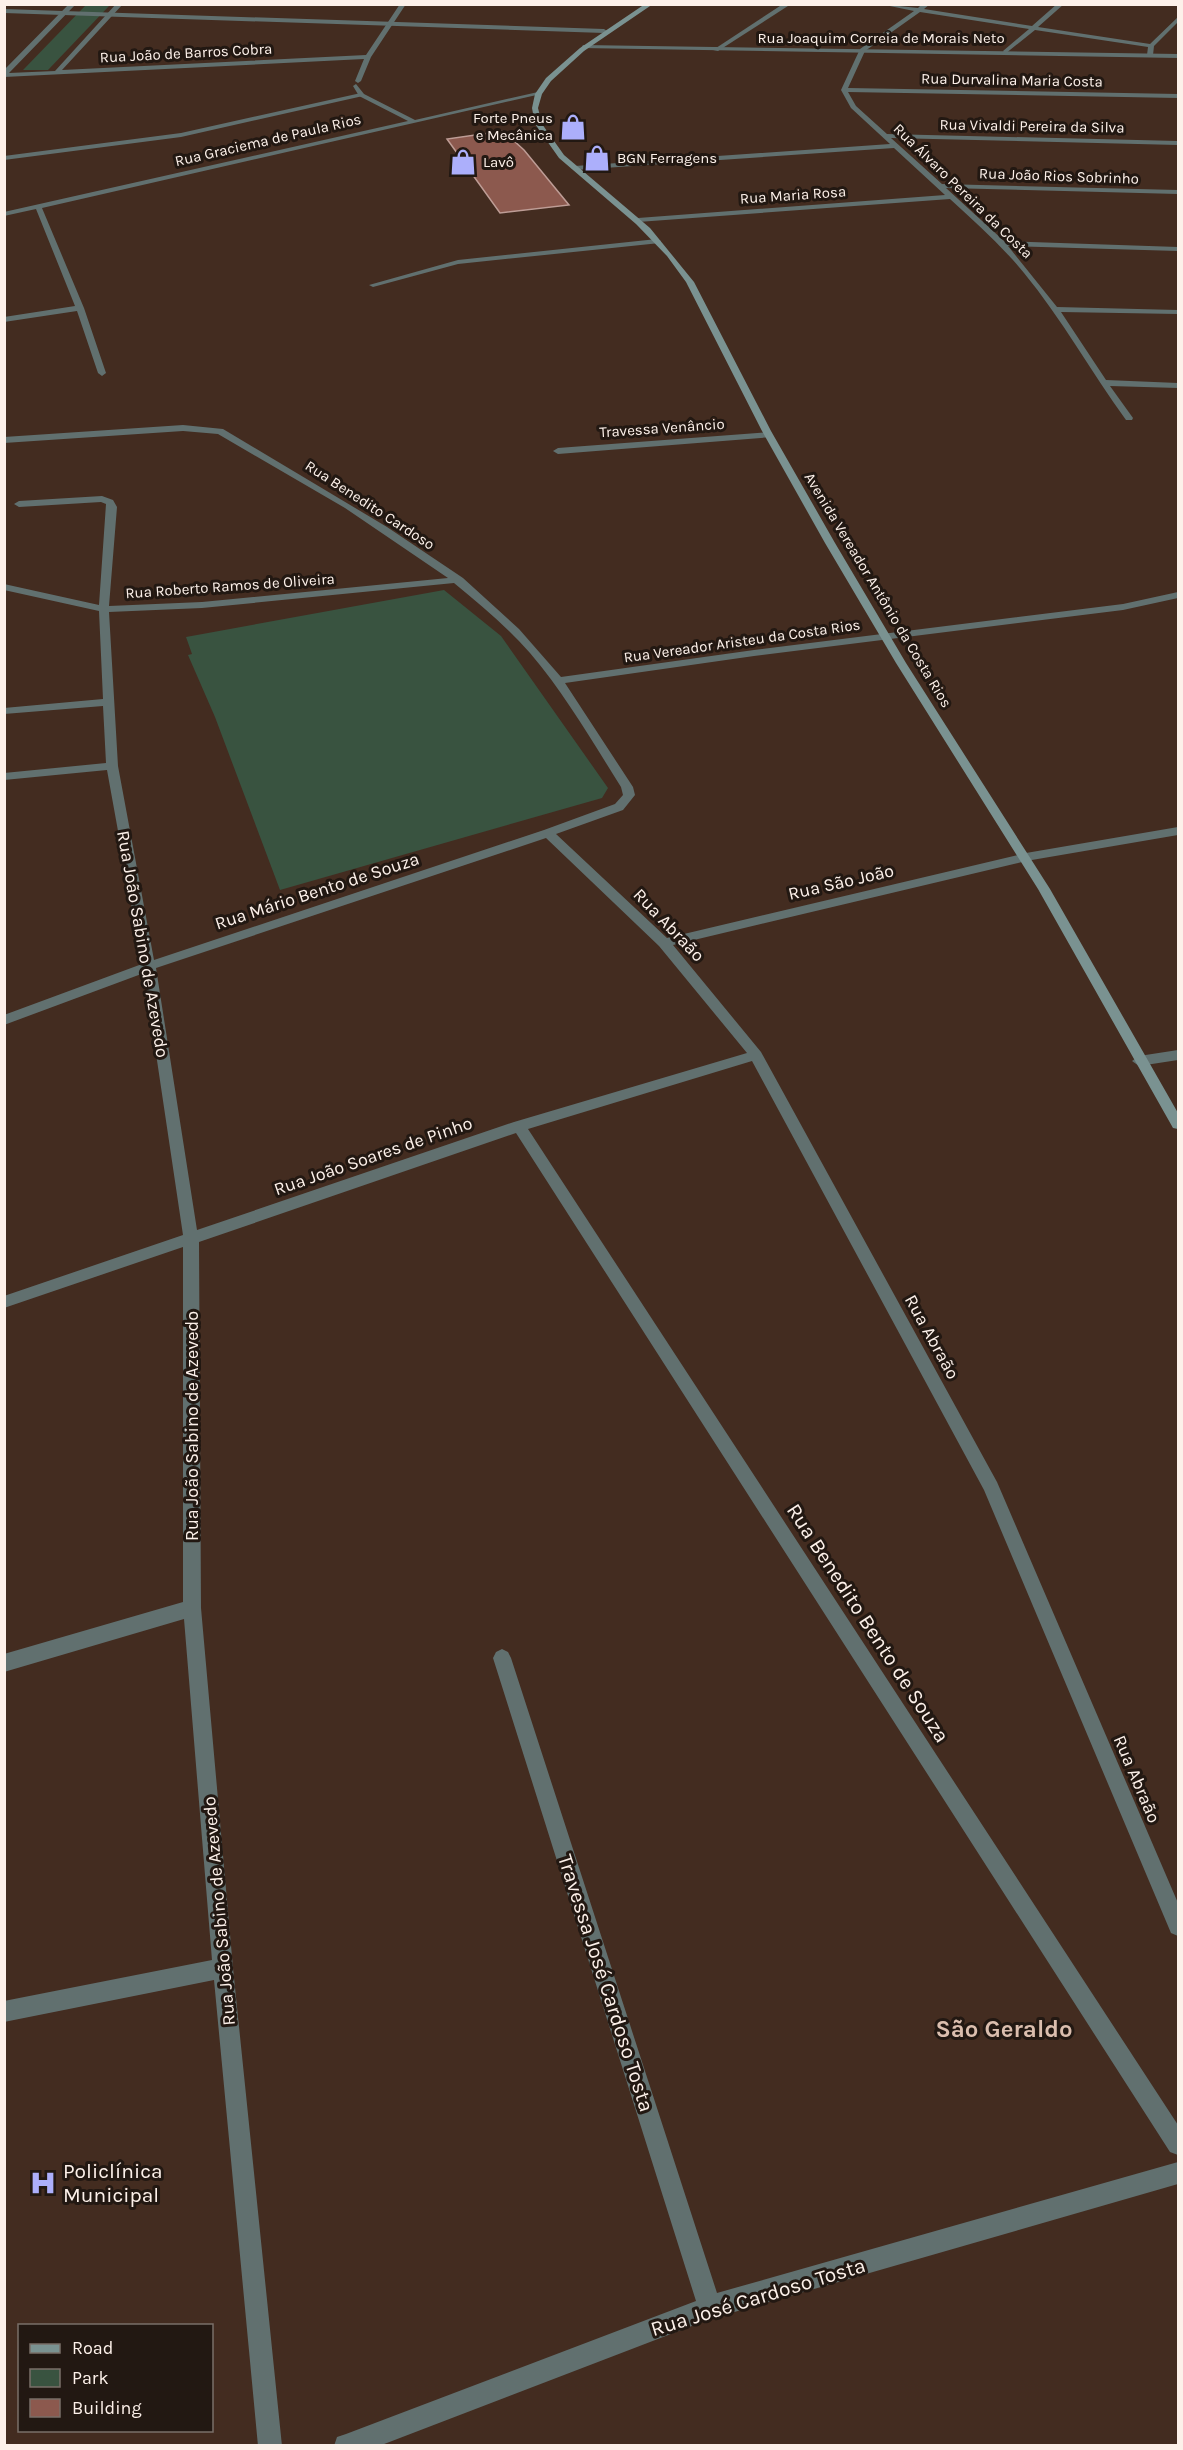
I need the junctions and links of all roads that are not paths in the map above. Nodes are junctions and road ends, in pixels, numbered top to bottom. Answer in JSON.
{"nodes":[{"id":1,"x":74,"y":4,"type":"edge"},
{"id":2,"x":120,"y":4,"type":"edge"},
{"id":3,"x":403,"y":4,"type":"edge"},
{"id":4,"x":650,"y":4,"type":"edge"},
{"id":5,"x":788,"y":4,"type":"edge"},
{"id":6,"x":884,"y":4,"type":"edge"},
{"id":7,"x":927,"y":4,"type":"edge"},
{"id":8,"x":1061,"y":4,"type":"edge"},
{"id":9,"x":919,"y":10,"type":"junction"},
{"id":10,"x":4,"y":11,"type":"edge"},
{"id":11,"x":66,"y":12,"type":"junction"},
{"id":12,"x":112,"y":13,"type":"junction"},
{"id":13,"x":1179,"y":19,"type":"edge"},
{"id":14,"x":390,"y":25,"type":"junction"},
{"id":15,"x":1033,"y":28,"type":"junction"},
{"id":16,"x":604,"y":31,"type":"junction"},
{"id":17,"x":1151,"y":46,"type":"junction"},
{"id":18,"x":583,"y":47,"type":"junction"},
{"id":19,"x":716,"y":50,"type":"junction"},
{"id":20,"x":862,"y":50,"type":"junction"},
{"id":21,"x":1005,"y":52,"type":"junction"},
{"id":22,"x":1150,"y":55,"type":"junction"},
{"id":23,"x":1179,"y":56,"type":"edge"},
{"id":24,"x":368,"y":57,"type":"junction"},
{"id":25,"x":56,"y":73,"type":"junction"},
{"id":26,"x":4,"y":74,"type":"edge"},
{"id":27,"x":844,"y":90,"type":"junction"},
{"id":28,"x":538,"y":94,"type":"junction"},
{"id":29,"x":361,"y":95,"type":"junction"},
{"id":30,"x":1179,"y":96,"type":"edge"},
{"id":31,"x":413,"y":121,"type":"junction"},
{"id":32,"x":885,"y":136,"type":"junction"},
{"id":33,"x":1179,"y":143,"type":"edge"},
{"id":34,"x":897,"y":146,"type":"junction"},
{"id":35,"x":4,"y":158,"type":"edge"},
{"id":36,"x":575,"y":168,"type":"junction"},
{"id":37,"x":938,"y":186,"type":"junction"},
{"id":38,"x":1179,"y":192,"type":"edge"},
{"id":39,"x":950,"y":197,"type":"junction"},
{"id":40,"x":38,"y":207,"type":"junction"},
{"id":41,"x":4,"y":214,"type":"edge"},
{"id":42,"x":638,"y":220,"type":"junction"},
{"id":43,"x":657,"y":241,"type":"junction"},
{"id":44,"x":1002,"y":243,"type":"junction"},
{"id":45,"x":1179,"y":249,"type":"edge"},
{"id":46,"x":373,"y":285,"type":"dead end"},
{"id":47,"x":80,"y":308,"type":"junction"},
{"id":48,"x":1055,"y":309,"type":"junction"},
{"id":49,"x":1179,"y":312,"type":"edge"},
{"id":50,"x":4,"y":320,"type":"edge"},
{"id":51,"x":102,"y":373,"type":"dead end"},
{"id":52,"x":1103,"y":383,"type":"junction"},
{"id":53,"x":1179,"y":385,"type":"edge"},
{"id":54,"x":1129,"y":418,"type":"dead end"},
{"id":55,"x":769,"y":435,"type":"junction"},
{"id":56,"x":4,"y":440,"type":"edge"},
{"id":57,"x":558,"y":451,"type":"dead end"},
{"id":58,"x":19,"y":504,"type":"dead end"},
{"id":59,"x":459,"y":580,"type":"junction"},
{"id":60,"x":4,"y":587,"type":"edge"},
{"id":61,"x":1179,"y":596,"type":"edge"},
{"id":62,"x":104,"y":609,"type":"junction"},
{"id":63,"x":885,"y":637,"type":"junction"},
{"id":64,"x":559,"y":681,"type":"junction"},
{"id":65,"x":109,"y":702,"type":"junction"},
{"id":66,"x":4,"y":711,"type":"edge"},
{"id":67,"x":112,"y":766,"type":"junction"},
{"id":68,"x":4,"y":777,"type":"edge"},
{"id":69,"x":627,"y":787,"type":"joint"},
{"id":70,"x":1179,"y":831,"type":"edge"},
{"id":71,"x":548,"y":833,"type":"junction"},
{"id":72,"x":1026,"y":857,"type":"junction"},
{"id":73,"x":664,"y":943,"type":"junction"},
{"id":74,"x":149,"y":966,"type":"junction"},
{"id":75,"x":4,"y":1020,"type":"edge"},
{"id":76,"x":756,"y":1055,"type":"junction"},
{"id":77,"x":1179,"y":1055,"type":"edge"},
{"id":78,"x":1139,"y":1061,"type":"junction"},
{"id":79,"x":1179,"y":1124,"type":"edge"},
{"id":80,"x":519,"y":1126,"type":"junction"},
{"id":81,"x":191,"y":1240,"type":"junction"},
{"id":82,"x":4,"y":1302,"type":"edge"},
{"id":83,"x":192,"y":1608,"type":"junction"},
{"id":84,"x":502,"y":1658,"type":"dead end"},
{"id":85,"x":4,"y":1664,"type":"edge"},
{"id":86,"x":1179,"y":1926,"type":"edge"},
{"id":87,"x":223,"y":1968,"type":"junction"},
{"id":88,"x":4,"y":2012,"type":"edge"},
{"id":89,"x":1179,"y":2144,"type":"edge"},
{"id":90,"x":1179,"y":2173,"type":"edge"},
{"id":91,"x":710,"y":2307,"type":"junction"},
{"id":92,"x":270,"y":2445,"type":"edge"},
{"id":93,"x":346,"y":2445,"type":"edge"}],
"edges":[{"from":1,"to":11,"type":"street"},
{"from":2,"to":12,"type":"street"},
{"from":3,"to":14,"type":"street"},
{"from":4,"to":16,"type":"main road"},
{"from":5,"to":19,"type":"street"},
{"from":6,"to":9,"type":"street"},
{"from":7,"to":9,"type":"street"},
{"from":8,"to":15,"type":"street"},
{"from":9,"to":15,"type":"street"},
{"from":9,"to":20,"type":"street"},
{"from":10,"to":11,"type":"street"},
{"from":11,"to":12,"type":"street"},
{"from":11,"to":26,"type":"street"},
{"from":12,"to":14,"type":"street"},
{"from":12,"to":25,"type":"street"},
{"from":13,"to":17,"type":"street"},
{"from":14,"to":16,"type":"street"},
{"from":14,"to":24,"type":"street"},
{"from":15,"to":17,"type":"street"},
{"from":15,"to":21,"type":"street"},
{"from":16,"to":18,"type":"main road"},
{"from":17,"to":22,"type":"street"},
{"from":18,"to":19,"type":"street","name":"Rua Joaquim Correia de Morais Neto"},
{"from":18,"to":28,"type":"main road"},
{"from":19,"to":20,"type":"street","name":"Rua Joaquim Correia de Morais Neto"},
{"from":20,"to":21,"type":"street","name":"Rua Joaquim Correia de Morais Neto"},
{"from":20,"to":27,"type":"street"},
{"from":21,"to":22,"type":"street","name":"Rua Joaquim Correia de Morais Neto"},
{"from":22,"to":23,"type":"street","name":"Rua Joaquim Correia de Morais Neto"},
{"from":24,"to":25,"type":"street","name":"Rua João de Barros Cobra"},
{"from":24,"to":29,"type":"street"},
{"from":25,"to":26,"type":"street","name":"Rua João de Barros Cobra"},
{"from":27,"to":30,"type":"street","name":"Rua Durvalina Maria Costa"},
{"from":27,"to":32,"type":"street","name":"Rua Álvaro Pereira da Costa"},
{"from":28,"to":31,"type":"street","name":"Rua Graciema de Paula Rios"},
{"from":28,"to":36,"type":"main road","name":"Avenida Vereador Antônio da Costa Rios"},
{"from":29,"to":31,"type":"street"},
{"from":29,"to":35,"type":"street"},
{"from":31,"to":40,"type":"street","name":"Rua Graciema de Paula Rios"},
{"from":32,"to":33,"type":"street","name":"Rua Vivaldi Pereira da Silva"},
{"from":32,"to":34,"type":"street","name":"Rua Álvaro Pereira da Costa"},
{"from":34,"to":36,"type":"street"},
{"from":34,"to":37,"type":"street","name":"Rua Álvaro Pereira da Costa"},
{"from":36,"to":42,"type":"main road","name":"Avenida Vereador Antônio da Costa Rios"},
{"from":37,"to":38,"type":"street","name":"Rua João Rios Sobrinho"},
{"from":37,"to":39,"type":"street","name":"Rua Álvaro Pereira da Costa"},
{"from":39,"to":42,"type":"street","name":"Rua Maria Rosa"},
{"from":39,"to":44,"type":"street","name":"Rua Álvaro Pereira da Costa"},
{"from":40,"to":41,"type":"street","name":"Rua Graciema de Paula Rios"},
{"from":40,"to":47,"type":"street"},
{"from":42,"to":43,"type":"main road","name":"Avenida Vereador Antônio da Costa Rios"},
{"from":43,"to":46,"type":"street"},
{"from":43,"to":55,"type":"main road","name":"Avenida Vereador Antônio da Costa Rios"},
{"from":44,"to":45,"type":"street"},
{"from":44,"to":48,"type":"street","name":"Rua Álvaro Pereira da Costa"},
{"from":47,"to":50,"type":"street"},
{"from":47,"to":51,"type":"street"},
{"from":48,"to":49,"type":"street"},
{"from":48,"to":52,"type":"street","name":"Rua Álvaro Pereira da Costa"},
{"from":52,"to":53,"type":"street"},
{"from":52,"to":54,"type":"street","name":"Rua Álvaro Pereira da Costa"},
{"from":55,"to":57,"type":"street","name":"Travessa Venâncio"},
{"from":55,"to":63,"type":"main road","name":"Avenida Vereador Antônio da Costa Rios"},
{"from":56,"to":59,"type":"street","name":"Rua Benedito Cardoso"},
{"from":58,"to":62,"type":"street","name":"Rua João Sabino de Azevedo"},
{"from":59,"to":62,"type":"street","name":"Rua Roberto Ramos de Oliveira"},
{"from":59,"to":64,"type":"street","name":"Rua Benedito Cardoso"},
{"from":60,"to":62,"type":"street","name":"Rua Roberto Ramos de Oliveira"},
{"from":61,"to":63,"type":"street","name":"Rua Vereador Aristeu da Costa Rios"},
{"from":62,"to":65,"type":"street","name":"Rua João Sabino de Azevedo"},
{"from":63,"to":64,"type":"street","name":"Rua Vereador Aristeu da Costa Rios"},
{"from":63,"to":72,"type":"main road","name":"Avenida Vereador Antônio da Costa Rios"},
{"from":64,"to":69,"type":"street","name":"Rua Benedito Cardoso"},
{"from":65,"to":66,"type":"street"},
{"from":65,"to":67,"type":"street","name":"Rua João Sabino de Azevedo"},
{"from":67,"to":68,"type":"street"},
{"from":67,"to":74,"type":"street","name":"Rua João Sabino de Azevedo"},
{"from":69,"to":71,"type":"street","name":"Rua Mário Bento de Souza"},
{"from":70,"to":72,"type":"street","name":"Rua São João"},
{"from":71,"to":73,"type":"street","name":"Rua Abraão"},
{"from":71,"to":74,"type":"street","name":"Rua Mário Bento de Souza"},
{"from":72,"to":73,"type":"street","name":"Rua São João"},
{"from":72,"to":78,"type":"main road","name":"Avenida Vereador Antônio da Costa Rios"},
{"from":73,"to":76,"type":"street","name":"Rua Abraão"},
{"from":74,"to":75,"type":"street","name":"Rua Mário Bento de Souza"},
{"from":74,"to":81,"type":"street","name":"Rua João Sabino de Azevedo"},
{"from":76,"to":80,"type":"street","name":"Rua João Soares de Pinho"},
{"from":76,"to":86,"type":"street","name":"Rua Abraão"},
{"from":77,"to":78,"type":"street"},
{"from":78,"to":79,"type":"main road","name":"Avenida Vereador Antônio da Costa Rios"},
{"from":80,"to":81,"type":"street","name":"Rua João Soares de Pinho"},
{"from":80,"to":89,"type":"street","name":"Rua Benedito Bento de Souza"},
{"from":81,"to":82,"type":"street","name":"Rua João Soares de Pinho"},
{"from":81,"to":83,"type":"street","name":"Rua João Sabino de Azevedo"},
{"from":83,"to":85,"type":"street"},
{"from":83,"to":87,"type":"street","name":"Rua João Sabino de Azevedo"},
{"from":84,"to":91,"type":"street","name":"Travessa José Cardoso Tosta"},
{"from":87,"to":88,"type":"street"},
{"from":87,"to":92,"type":"street","name":"Rua João Sabino de Azevedo"},
{"from":90,"to":91,"type":"street","name":"Rua José Cardoso Tosta"},
{"from":91,"to":93,"type":"street","name":"Rua José Cardoso Tosta"}]}
